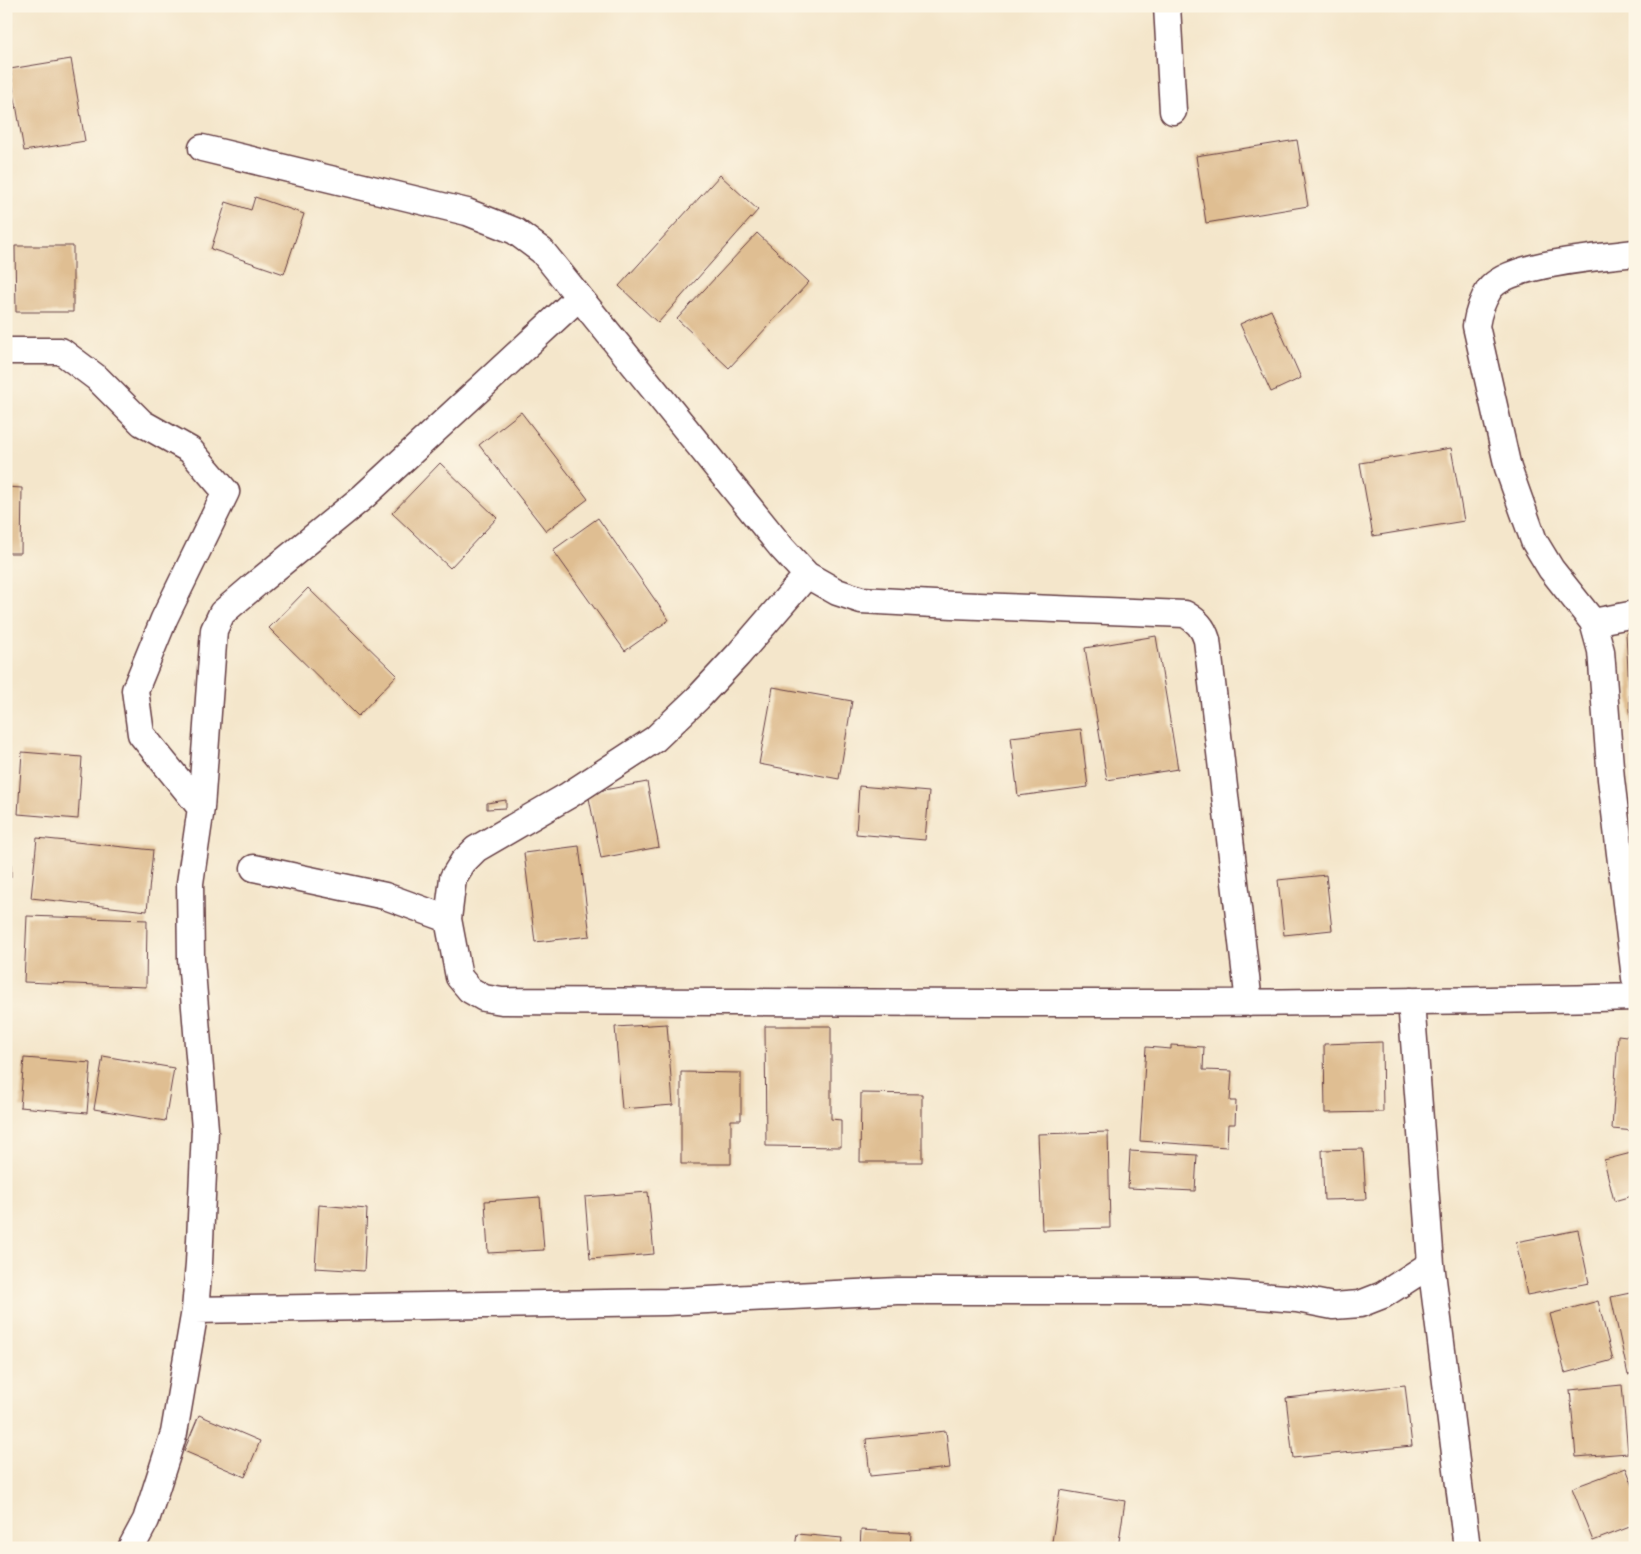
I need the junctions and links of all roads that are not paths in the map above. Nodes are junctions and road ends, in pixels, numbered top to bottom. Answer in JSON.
{"nodes":[{"id":1,"x":1167,"y":6,"type":"edge"},
{"id":2,"x":1173,"y":111,"type":"dead end"},
{"id":3,"x":202,"y":148,"type":"dead end"},
{"id":4,"x":1635,"y":253,"type":"edge"},
{"id":5,"x":579,"y":297,"type":"junction"},
{"id":6,"x":6,"y":350,"type":"edge"},
{"id":7,"x":807,"y":575,"type":"junction"},
{"id":8,"x":1635,"y":614,"type":"edge"},
{"id":9,"x":1593,"y":622,"type":"junction"},
{"id":10,"x":201,"y":808,"type":"junction"},
{"id":11,"x":254,"y":868,"type":"dead end"},
{"id":12,"x":448,"y":919,"type":"junction"},
{"id":13,"x":1635,"y":978,"type":"edge"},
{"id":14,"x":1635,"y":997,"type":"edge"},
{"id":15,"x":1411,"y":1001,"type":"junction"},
{"id":16,"x":1249,"y":1003,"type":"junction"},
{"id":17,"x":1431,"y":1264,"type":"junction"},
{"id":18,"x":194,"y":1310,"type":"junction"},
{"id":19,"x":131,"y":1548,"type":"edge"},
{"id":20,"x":1466,"y":1548,"type":"edge"}],
"edges":[{"from":1,"to":2,"type":"street"},
{"from":3,"to":5,"type":"street"},
{"from":4,"to":9,"type":"street"},
{"from":5,"to":7,"type":"street"},
{"from":5,"to":10,"type":"street"},
{"from":6,"to":10,"type":"street"},
{"from":7,"to":12,"type":"street"},
{"from":7,"to":16,"type":"street"},
{"from":8,"to":9,"type":"street"},
{"from":9,"to":13,"type":"street"},
{"from":10,"to":18,"type":"street"},
{"from":11,"to":12,"type":"street"},
{"from":12,"to":16,"type":"street"},
{"from":14,"to":15,"type":"street"},
{"from":15,"to":16,"type":"street"},
{"from":15,"to":17,"type":"street"},
{"from":17,"to":18,"type":"street"},
{"from":17,"to":20,"type":"street"},
{"from":18,"to":19,"type":"street"}]}
